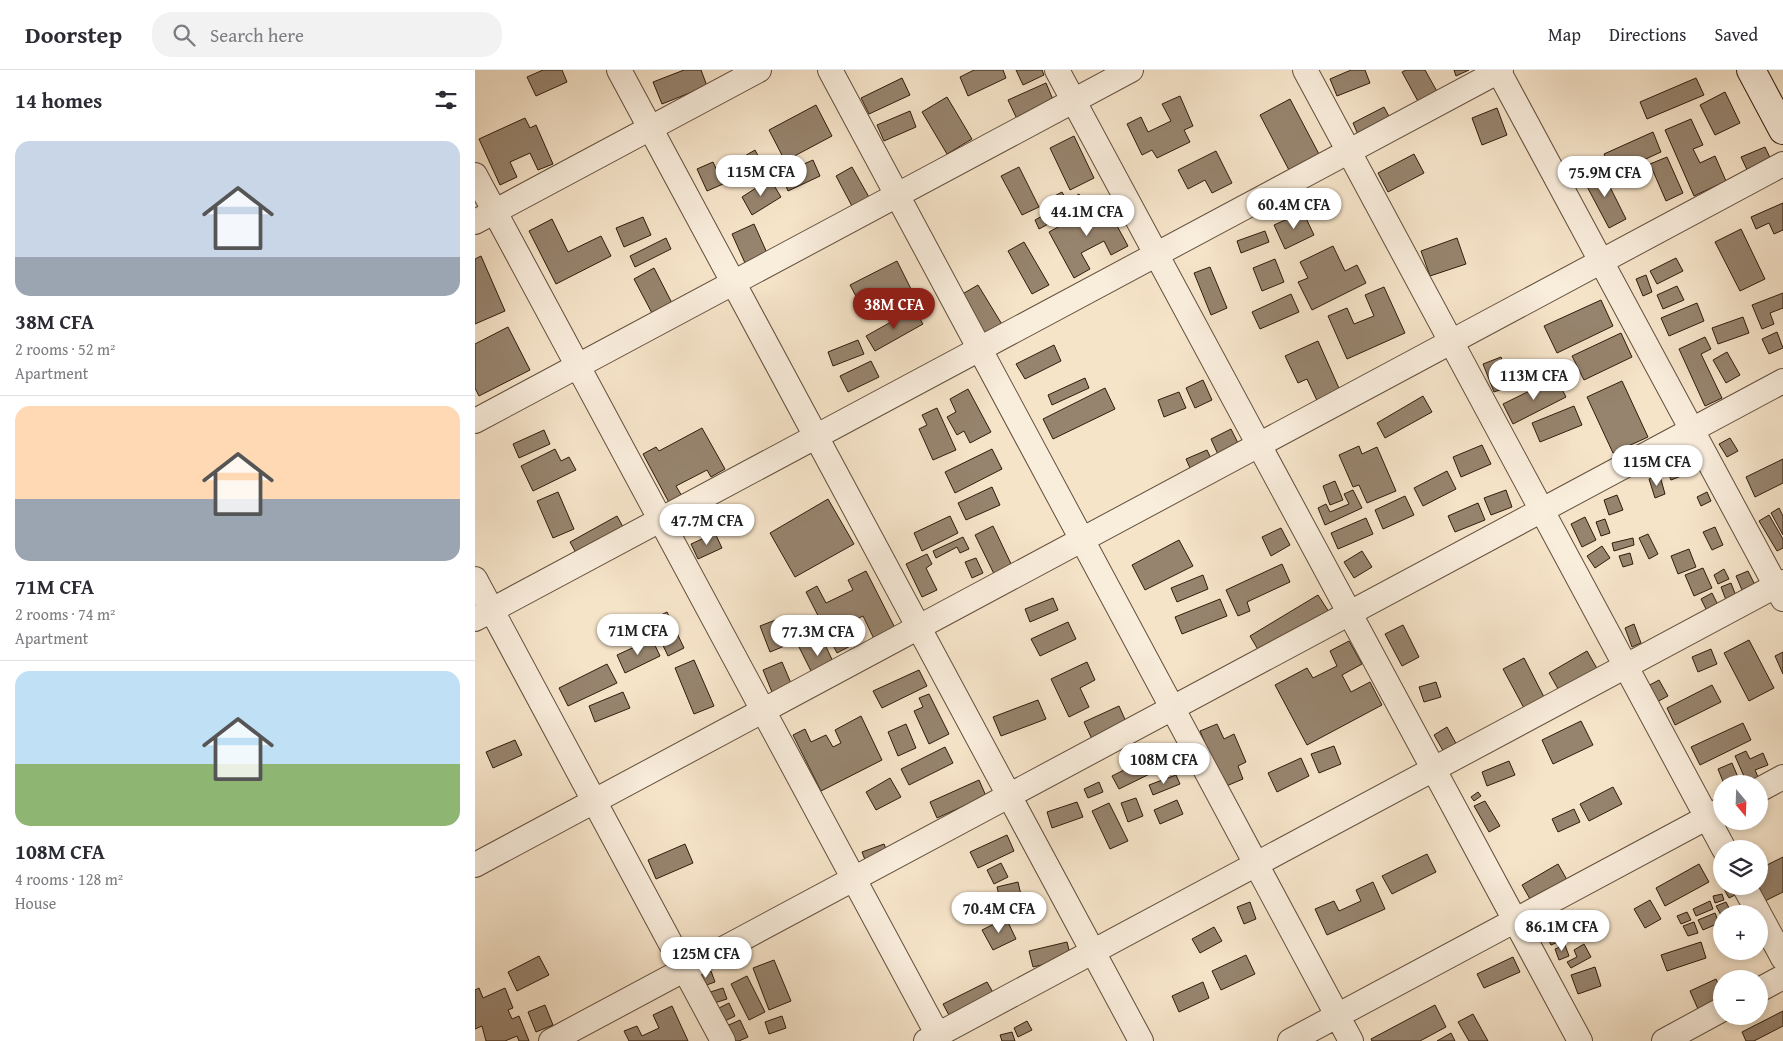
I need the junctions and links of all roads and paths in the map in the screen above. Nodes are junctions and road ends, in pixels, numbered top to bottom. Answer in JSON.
{"nodes":[{"id":1,"x":619,"y":70,"type":"edge"},
{"id":2,"x":759,"y":70,"type":"edge"},
{"id":3,"x":830,"y":70,"type":"edge"},
{"id":4,"x":1057,"y":70,"type":"edge"},
{"id":5,"x":1131,"y":70,"type":"edge"},
{"id":6,"x":1305,"y":70,"type":"edge"},
{"id":7,"x":1499,"y":70,"type":"edge"},
{"id":8,"x":1751,"y":70,"type":"edge"},
{"id":9,"x":1074,"y":101,"type":"junction"},
{"id":10,"x":650,"y":128,"type":"junction"},
{"id":11,"x":1783,"y":130,"type":"edge"},
{"id":12,"x":1349,"y":152,"type":"junction"},
{"id":13,"x":1783,"y":164,"type":"edge"},
{"id":14,"x":475,"y":176,"type":"edge"},
{"id":15,"x":897,"y":195,"type":"junction"},
{"id":16,"x":485,"y":217,"type":"edge"},
{"id":17,"x":1157,"y":255,"type":"junction"},
{"id":18,"x":1601,"y":262,"type":"junction"},
{"id":19,"x":733,"y":283,"type":"junction"},
{"id":20,"x":1451,"y":342,"type":"junction"},
{"id":21,"x":980,"y":349,"type":"junction"},
{"id":22,"x":578,"y":366,"type":"junction"},
{"id":23,"x":1783,"y":381,"type":"edge"},
{"id":24,"x":475,"y":422,"type":"edge"},
{"id":25,"x":1692,"y":430,"type":"junction"},
{"id":26,"x":816,"y":437,"type":"junction"},
{"id":27,"x":1259,"y":445,"type":"junction"},
{"id":28,"x":1542,"y":510,"type":"junction"},
{"id":29,"x":660,"y":520,"type":"junction"},
{"id":30,"x":1082,"y":540,"type":"junction"},
{"id":31,"x":475,"y":579,"type":"edge"},
{"id":32,"x":1781,"y":589,"type":"edge"},
{"id":33,"x":1350,"y":613,"type":"junction"},
{"id":34,"x":483,"y":615,"type":"edge"},
{"id":35,"x":919,"y":627,"type":"junction"},
{"id":36,"x":1626,"y":666,"type":"junction"},
{"id":37,"x":1173,"y":708,"type":"junction"},
{"id":38,"x":763,"y":710,"type":"junction"},
{"id":39,"x":1434,"y":769,"type":"junction"},
{"id":40,"x":1783,"y":777,"type":"edge"},
{"id":41,"x":1768,"y":785,"type":"edge"},
{"id":42,"x":1009,"y":795,"type":"junction"},
{"id":43,"x":594,"y":801,"type":"junction"},
{"id":44,"x":1713,"y":812,"type":"edge"},
{"id":45,"x":1713,"y":815,"type":"edge"},
{"id":46,"x":1256,"y":864,"type":"junction"},
{"id":47,"x":475,"y":865,"type":"edge"},
{"id":48,"x":854,"y":879,"type":"junction"},
{"id":49,"x":1749,"y":895,"type":"edge"},
{"id":50,"x":1515,"y":921,"type":"junction"},
{"id":51,"x":1093,"y":951,"type":"junction"},
{"id":52,"x":1783,"y":958,"type":"edge"},
{"id":53,"x":685,"y":969,"type":"junction"},
{"id":54,"x":1783,"y":977,"type":"edge"},
{"id":55,"x":1768,"y":985,"type":"edge"},
{"id":56,"x":1713,"y":1014,"type":"edge"},
{"id":57,"x":1337,"y":1016,"type":"junction"},
{"id":58,"x":934,"y":1039,"type":"edge"},
{"id":59,"x":551,"y":1041,"type":"edge"},
{"id":60,"x":723,"y":1041,"type":"edge"},
{"id":61,"x":1141,"y":1041,"type":"edge"},
{"id":62,"x":1290,"y":1041,"type":"edge"},
{"id":63,"x":1351,"y":1041,"type":"edge"},
{"id":64,"x":1580,"y":1041,"type":"edge"},
{"id":65,"x":1664,"y":1041,"type":"edge"}],
"edges":[{"from":1,"to":10,"type":"street"},
{"from":2,"to":10,"type":"street"},
{"from":3,"to":15,"type":"street"},
{"from":4,"to":9,"type":"street"},
{"from":5,"to":9,"type":"street"},
{"from":6,"to":12,"type":"street"},
{"from":7,"to":12,"type":"street"},
{"from":7,"to":18,"type":"street"},
{"from":8,"to":11,"type":"main road"},
{"from":9,"to":15,"type":"street"},
{"from":9,"to":17,"type":"street"},
{"from":10,"to":16,"type":"street"},
{"from":10,"to":19,"type":"street"},
{"from":12,"to":17,"type":"street"},
{"from":12,"to":20,"type":"street"},
{"from":13,"to":18,"type":"street"},
{"from":14,"to":16,"type":"street"},
{"from":15,"to":19,"type":"street"},
{"from":15,"to":21,"type":"street"},
{"from":16,"to":22,"type":"street"},
{"from":17,"to":21,"type":"street"},
{"from":17,"to":27,"type":"street"},
{"from":18,"to":20,"type":"street"},
{"from":18,"to":25,"type":"street"},
{"from":19,"to":22,"type":"street"},
{"from":19,"to":26,"type":"street"},
{"from":20,"to":27,"type":"street"},
{"from":20,"to":28,"type":"street"},
{"from":21,"to":26,"type":"street"},
{"from":21,"to":30,"type":"street"},
{"from":22,"to":24,"type":"street"},
{"from":22,"to":29,"type":"street"},
{"from":23,"to":25,"type":"street"},
{"from":25,"to":28,"type":"street"},
{"from":25,"to":32,"type":"street"},
{"from":26,"to":29,"type":"street"},
{"from":26,"to":35,"type":"street"},
{"from":27,"to":30,"type":"street"},
{"from":27,"to":33,"type":"street"},
{"from":28,"to":33,"type":"street"},
{"from":28,"to":36,"type":"street"},
{"from":29,"to":34,"type":"street"},
{"from":29,"to":38,"type":"street"},
{"from":30,"to":35,"type":"street"},
{"from":30,"to":37,"type":"street"},
{"from":31,"to":34,"type":"street"},
{"from":32,"to":36,"type":"street"},
{"from":33,"to":37,"type":"street"},
{"from":33,"to":39,"type":"street"},
{"from":34,"to":43,"type":"street"},
{"from":35,"to":38,"type":"street"},
{"from":35,"to":42,"type":"street"},
{"from":36,"to":39,"type":"street"},
{"from":36,"to":44,"type":"street"},
{"from":37,"to":42,"type":"street"},
{"from":37,"to":46,"type":"street"},
{"from":38,"to":43,"type":"street"},
{"from":38,"to":48,"type":"street"},
{"from":39,"to":46,"type":"street"},
{"from":39,"to":50,"type":"street"},
{"from":40,"to":41,"type":"street"},
{"from":42,"to":48,"type":"street"},
{"from":42,"to":51,"type":"street"},
{"from":43,"to":47,"type":"street"},
{"from":43,"to":53,"type":"street"},
{"from":45,"to":50,"type":"street"},
{"from":46,"to":51,"type":"street"},
{"from":46,"to":57,"type":"street"},
{"from":48,"to":53,"type":"street"},
{"from":48,"to":58,"type":"street"},
{"from":49,"to":52,"type":"street"},
{"from":50,"to":57,"type":"street"},
{"from":50,"to":64,"type":"street"},
{"from":51,"to":58,"type":"street"},
{"from":51,"to":61,"type":"street"},
{"from":53,"to":59,"type":"street"},
{"from":53,"to":60,"type":"street"},
{"from":54,"to":55,"type":"street"},
{"from":56,"to":65,"type":"street"},
{"from":57,"to":62,"type":"street"},
{"from":57,"to":63,"type":"street"}]}
